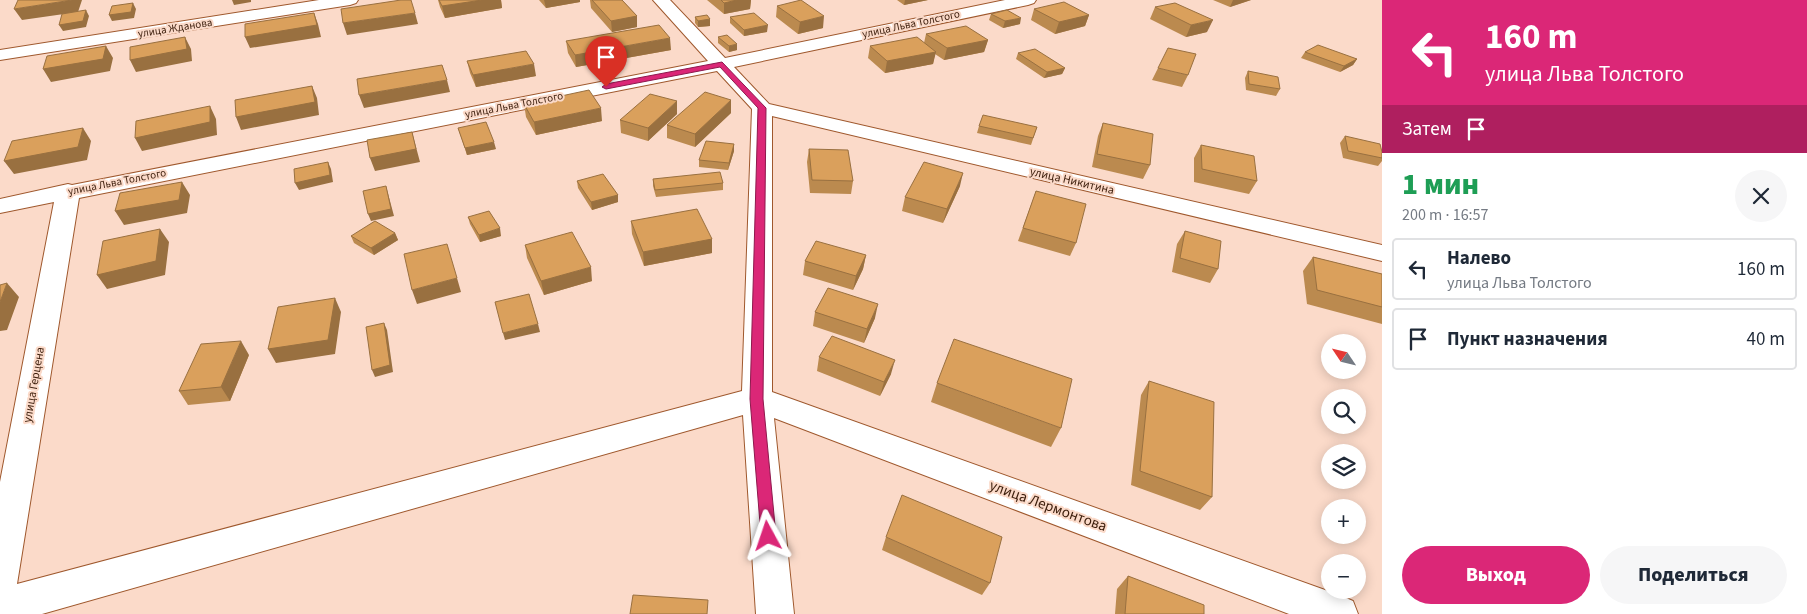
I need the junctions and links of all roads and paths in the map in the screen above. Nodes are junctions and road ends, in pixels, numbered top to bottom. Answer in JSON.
{"nodes":[{"id":1,"x":350,"y":0,"type":"edge"},
{"id":2,"x":661,"y":0,"type":"edge"},
{"id":3,"x":1028,"y":0,"type":"edge"},
{"id":4,"x":0,"y":55,"type":"edge"},
{"id":5,"x":722,"y":64,"type":"junction"},
{"id":6,"x":762,"y":108,"type":"junction"},
{"id":7,"x":68,"y":192,"type":"junction"},
{"id":8,"x":0,"y":206,"type":"edge"},
{"id":9,"x":1382,"y":254,"type":"edge"},
{"id":10,"x":757,"y":399,"type":"junction"},
{"id":11,"x":0,"y":579,"type":"edge"},
{"id":12,"x":0,"y":607,"type":"edge"},
{"id":13,"x":775,"y":614,"type":"edge"},
{"id":14,"x":1339,"y":614,"type":"edge"}],
"edges":[{"from":1,"to":4,"type":"street","name":"улица Жданова"},
{"from":2,"to":5,"type":"street"},
{"from":3,"to":5,"type":"street","name":"улица Льва Толстого"},
{"from":5,"to":6,"type":"street"},
{"from":5,"to":7,"type":"street","name":"улица Льва Толстого"},
{"from":6,"to":9,"type":"street","name":"улица Никитина"},
{"from":6,"to":10,"type":"street"},
{"from":7,"to":8,"type":"street","name":"улица Льва Толстого"},
{"from":7,"to":11,"type":"street","name":"улица Герцена"},
{"from":10,"to":12,"type":"street"},
{"from":10,"to":13,"type":"street"},
{"from":10,"to":14,"type":"street","name":"улица Лермонтова"}]}
